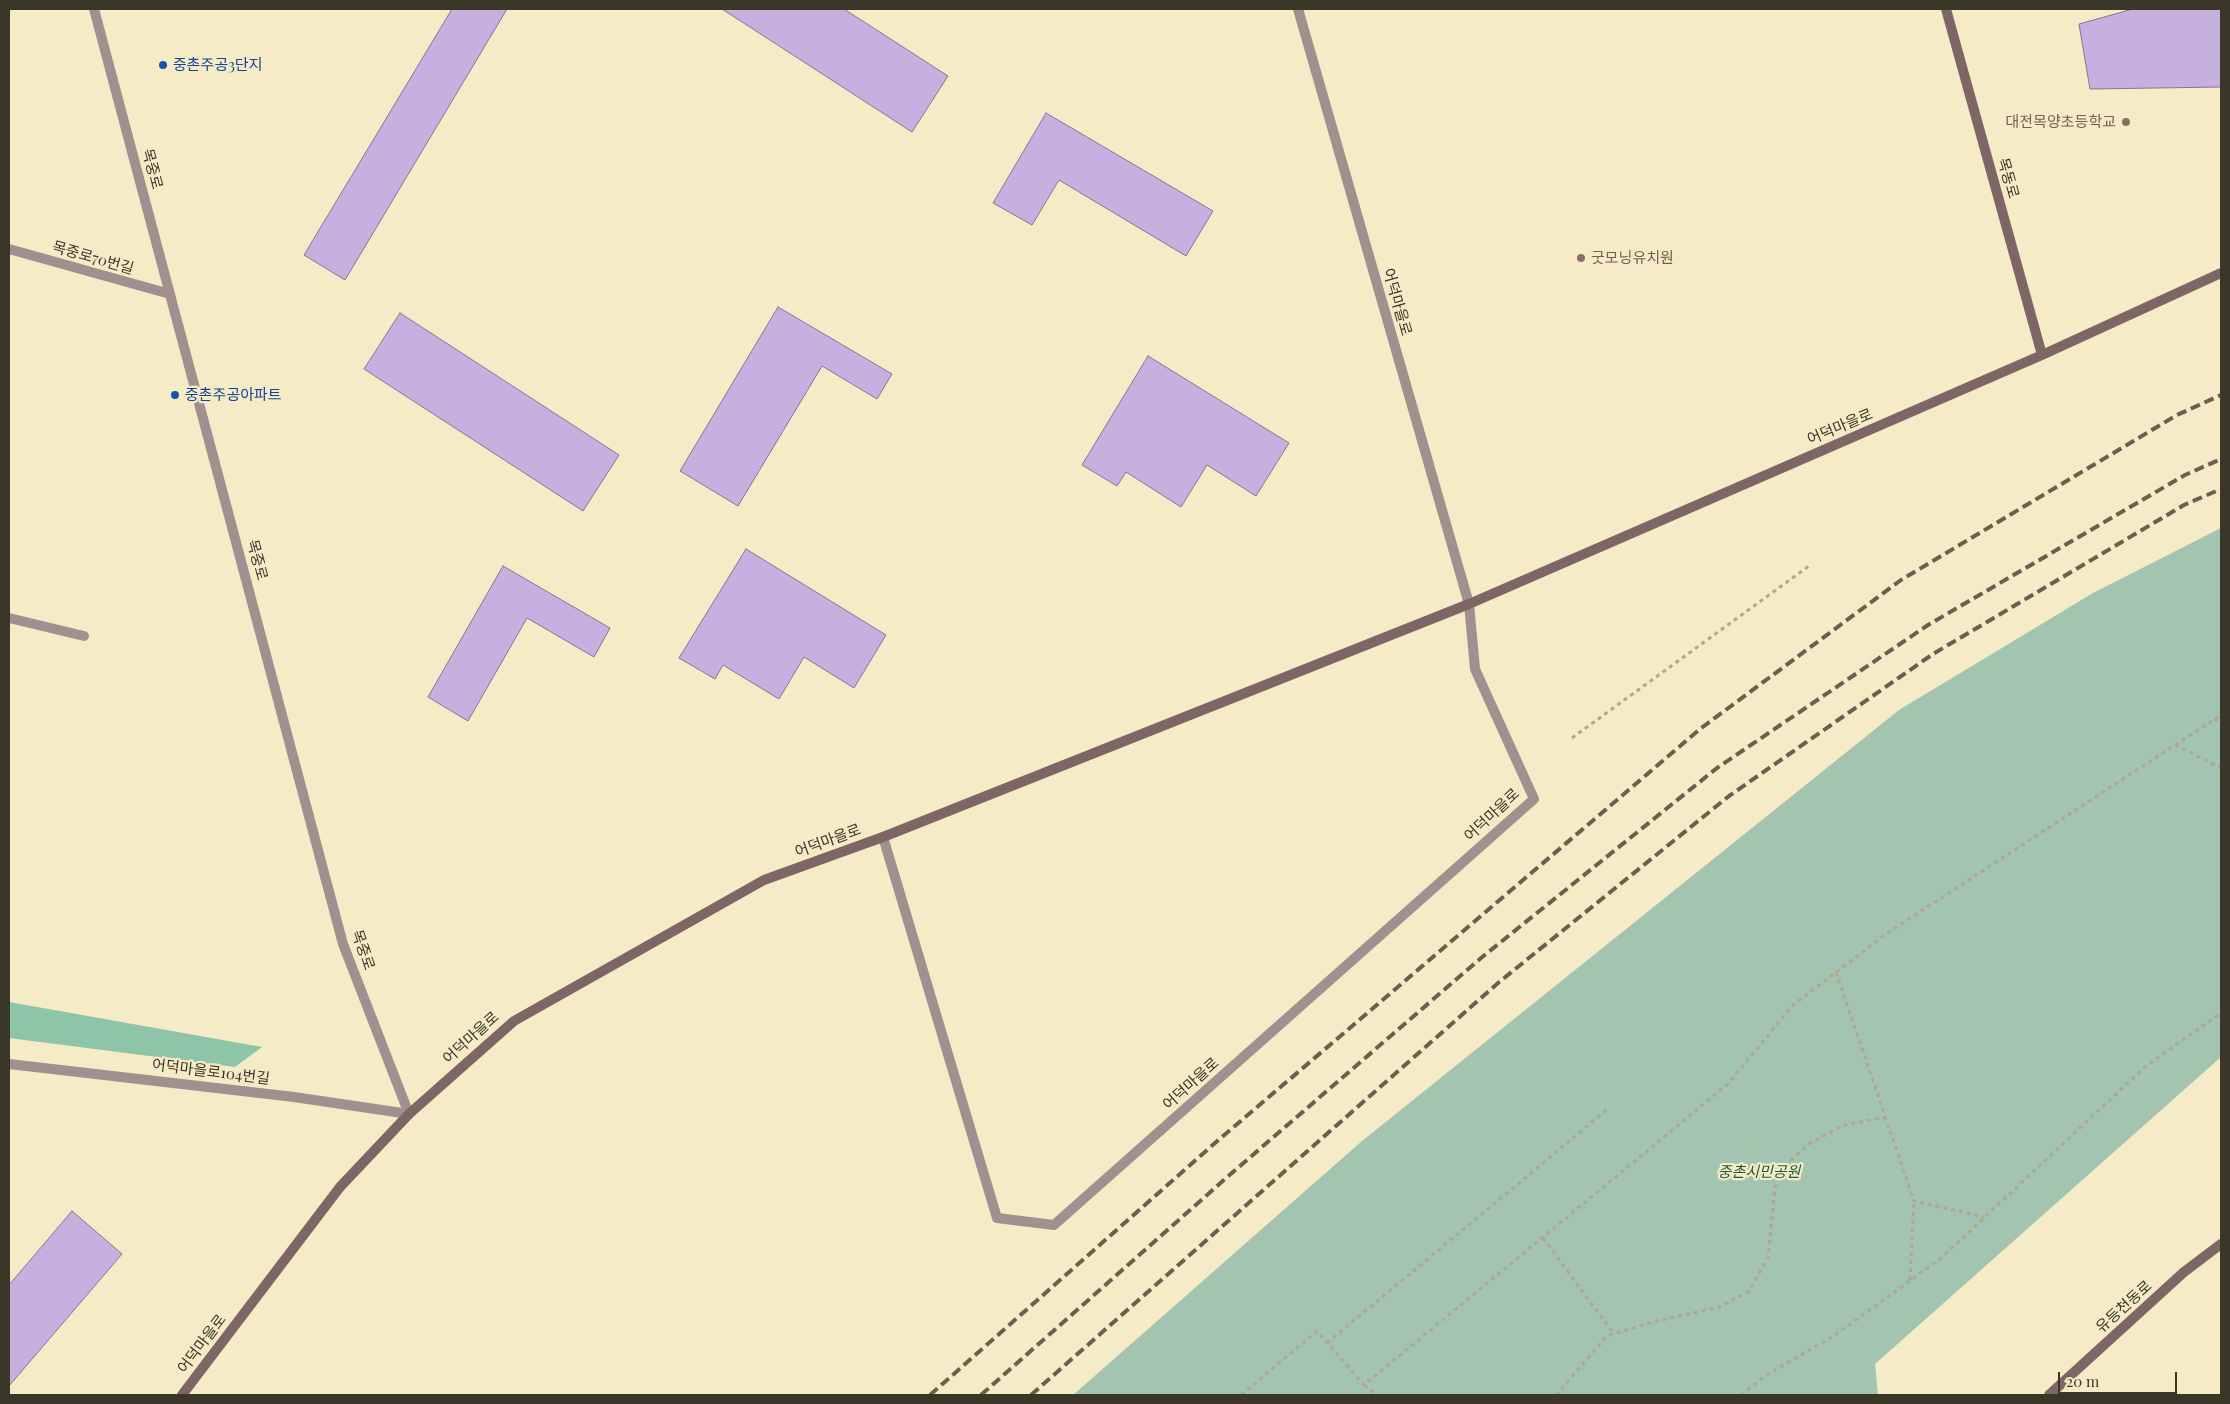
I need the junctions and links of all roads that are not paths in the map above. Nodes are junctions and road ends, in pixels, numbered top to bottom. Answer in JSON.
{"nodes":[{"id":1,"x":94,"y":9,"type":"edge"},
{"id":2,"x":1298,"y":9,"type":"edge"},
{"id":3,"x":1946,"y":9,"type":"edge"},
{"id":4,"x":9,"y":249,"type":"edge"},
{"id":5,"x":2221,"y":273,"type":"edge"},
{"id":6,"x":170,"y":294,"type":"junction"},
{"id":7,"x":2042,"y":356,"type":"junction"},
{"id":8,"x":1469,"y":604,"type":"junction"},
{"id":9,"x":9,"y":618,"type":"edge"},
{"id":10,"x":84,"y":636,"type":"dead end"},
{"id":11,"x":883,"y":837,"type":"junction"},
{"id":12,"x":9,"y":1064,"type":"edge"},
{"id":13,"x":409,"y":1114,"type":"junction"},
{"id":14,"x":2221,"y":1244,"type":"edge"},
{"id":15,"x":182,"y":1395,"type":"edge"},
{"id":16,"x":2049,"y":1395,"type":"edge"}],
"edges":[{"from":1,"to":6,"type":"street","name":"목중로"},
{"from":2,"to":8,"type":"street","name":"어덕마을로"},
{"from":3,"to":7,"type":"main road","name":"목동로"},
{"from":4,"to":6,"type":"street","name":"목중로70번길"},
{"from":5,"to":7,"type":"main road","name":"어덕마을로"},
{"from":6,"to":13,"type":"street","name":"목중로"},
{"from":7,"to":8,"type":"main road","name":"어덕마을로"},
{"from":8,"to":11,"type":"main road","name":"어덕마을로"},
{"from":8,"to":11,"type":"street","name":"어덕마을로"},
{"from":9,"to":10,"type":"street"},
{"from":11,"to":13,"type":"main road","name":"어덕마을로"},
{"from":12,"to":13,"type":"street","name":"어덕마을로104번길"},
{"from":13,"to":15,"type":"main road","name":"어덕마을로"},
{"from":14,"to":16,"type":"main road","name":"유등천동로"}]}
